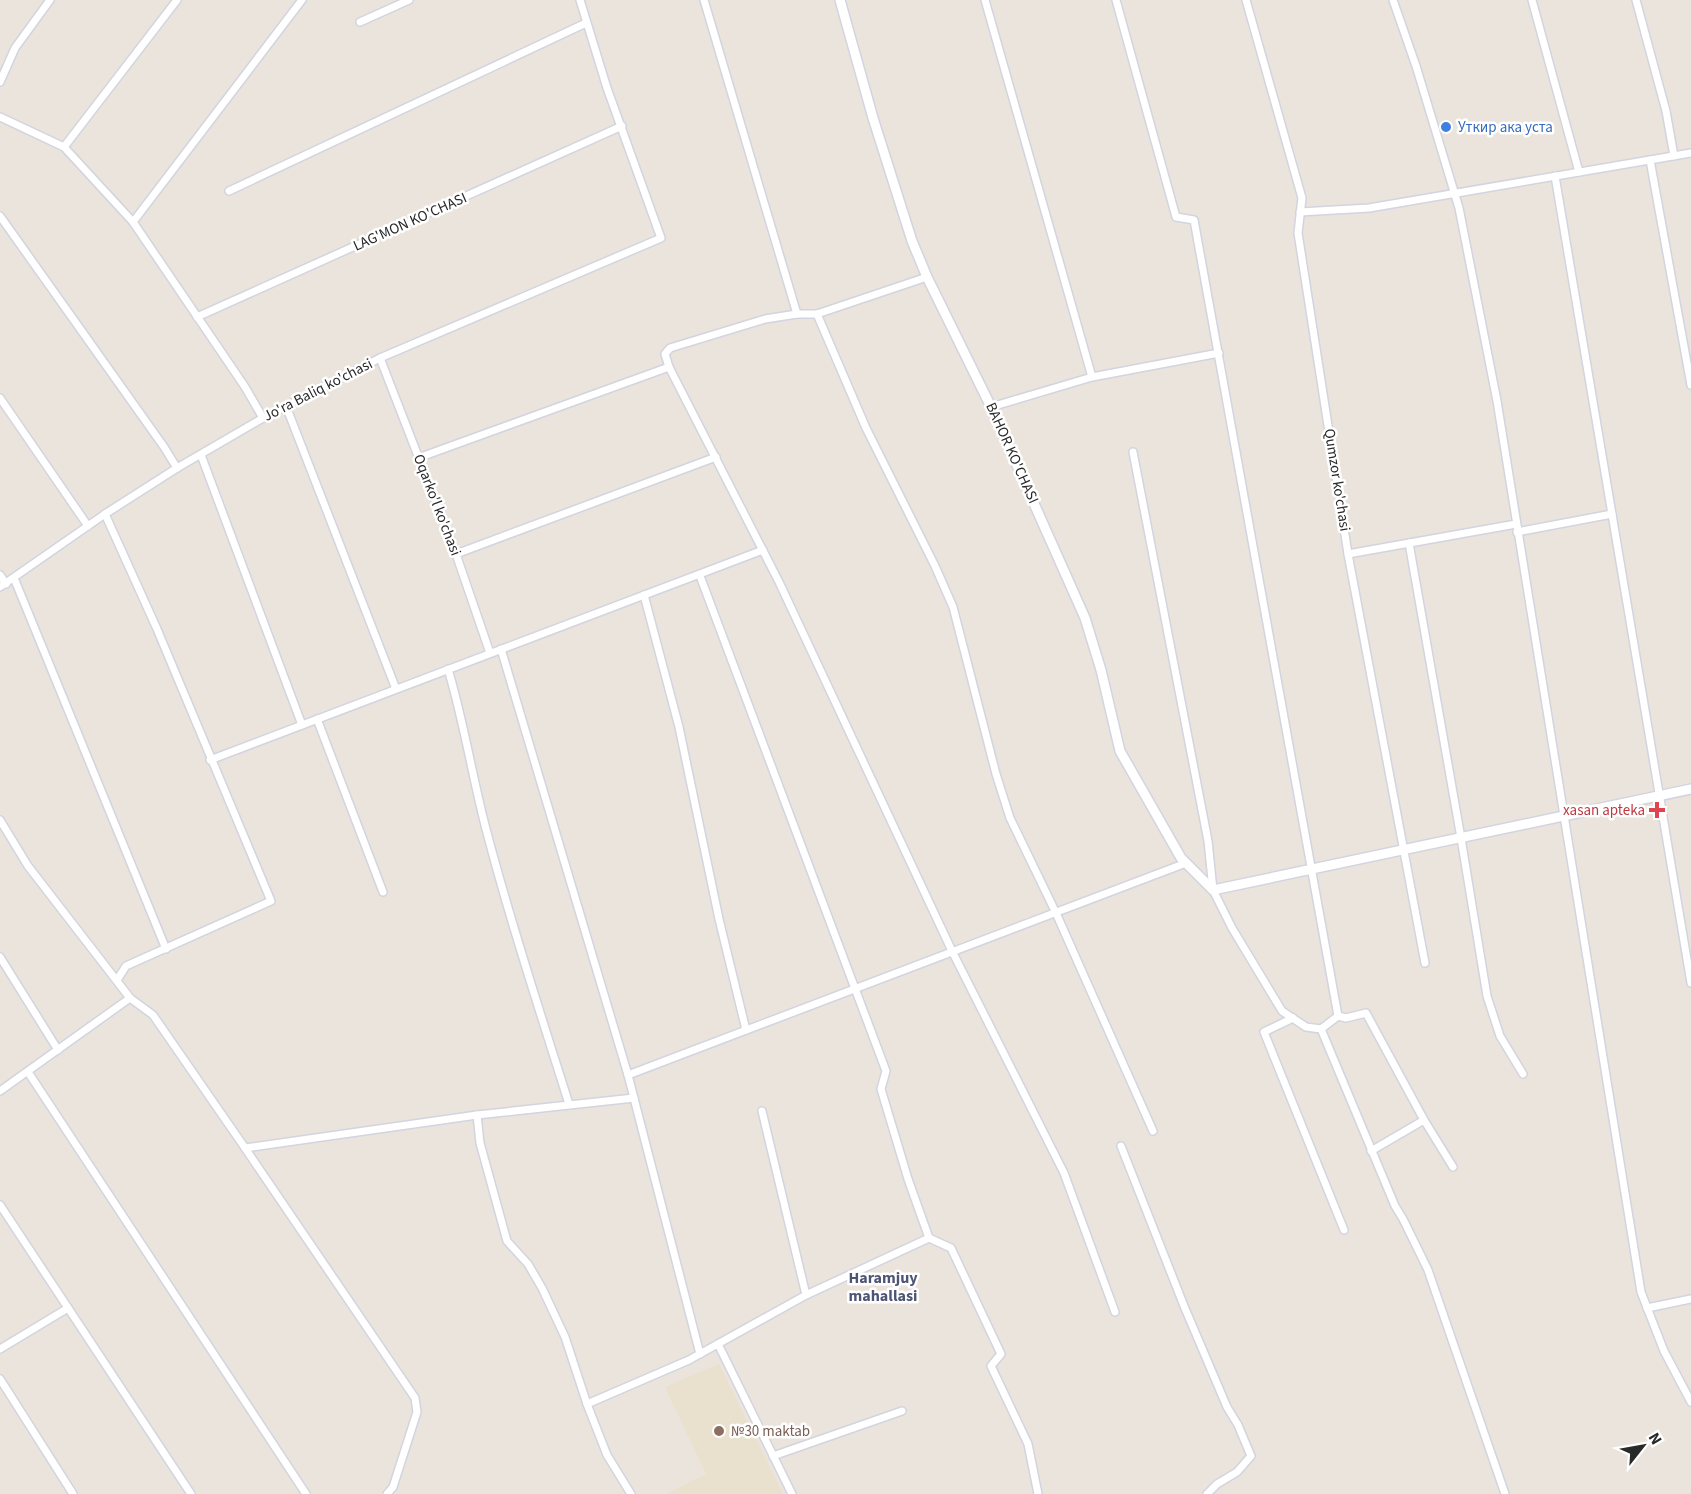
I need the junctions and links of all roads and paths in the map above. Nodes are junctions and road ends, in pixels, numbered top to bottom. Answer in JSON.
{"nodes":[{"id":1,"x":50,"y":0,"type":"edge"},
{"id":2,"x":177,"y":0,"type":"edge"},
{"id":3,"x":302,"y":0,"type":"edge"},
{"id":4,"x":409,"y":0,"type":"edge"},
{"id":5,"x":580,"y":0,"type":"edge"},
{"id":6,"x":704,"y":0,"type":"edge"},
{"id":7,"x":840,"y":0,"type":"edge"},
{"id":8,"x":984,"y":0,"type":"edge"},
{"id":9,"x":1116,"y":0,"type":"edge"},
{"id":10,"x":1246,"y":0,"type":"edge"},
{"id":11,"x":1393,"y":0,"type":"edge"},
{"id":12,"x":1532,"y":0,"type":"edge"},
{"id":13,"x":1636,"y":0,"type":"edge"},
{"id":14,"x":360,"y":22,"type":"dead end"},
{"id":15,"x":586,"y":23,"type":"junction"},
{"id":16,"x":0,"y":82,"type":"edge"},
{"id":17,"x":0,"y":117,"type":"edge"},
{"id":18,"x":622,"y":126,"type":"junction"},
{"id":19,"x":64,"y":147,"type":"junction"},
{"id":20,"x":1691,"y":153,"type":"edge"},
{"id":21,"x":1674,"y":156,"type":"junction"},
{"id":22,"x":1650,"y":160,"type":"junction"},
{"id":23,"x":1579,"y":172,"type":"junction"},
{"id":24,"x":1555,"y":176,"type":"junction"},
{"id":25,"x":229,"y":191,"type":"dead end"},
{"id":26,"x":1454,"y":193,"type":"junction"},
{"id":27,"x":1300,"y":212,"type":"junction"},
{"id":28,"x":0,"y":216,"type":"edge"},
{"id":29,"x":133,"y":222,"type":"junction"},
{"id":30,"x":927,"y":277,"type":"junction"},
{"id":31,"x":797,"y":314,"type":"junction"},
{"id":32,"x":817,"y":314,"type":"junction"},
{"id":33,"x":197,"y":317,"type":"junction"},
{"id":34,"x":1219,"y":352,"type":"junction"},
{"id":35,"x":380,"y":358,"type":"junction"},
{"id":36,"x":669,"y":367,"type":"junction"},
{"id":37,"x":1092,"y":377,"type":"junction"},
{"id":38,"x":1691,"y":385,"type":"edge"},
{"id":39,"x":0,"y":398,"type":"edge"},
{"id":40,"x":286,"y":406,"type":"junction"},
{"id":41,"x":991,"y":407,"type":"junction"},
{"id":42,"x":263,"y":418,"type":"junction"},
{"id":43,"x":1133,"y":452,"type":"dead end"},
{"id":44,"x":201,"y":455,"type":"junction"},
{"id":45,"x":716,"y":457,"type":"junction"},
{"id":46,"x":418,"y":458,"type":"junction"},
{"id":47,"x":177,"y":468,"type":"junction"},
{"id":48,"x":105,"y":514,"type":"junction"},
{"id":49,"x":1612,"y":514,"type":"junction"},
{"id":50,"x":1516,"y":524,"type":"junction"},
{"id":51,"x":88,"y":526,"type":"junction"},
{"id":52,"x":1517,"y":532,"type":"junction"},
{"id":53,"x":1409,"y":543,"type":"junction"},
{"id":54,"x":763,"y":550,"type":"junction"},
{"id":55,"x":456,"y":554,"type":"junction"},
{"id":56,"x":1348,"y":554,"type":"junction"},
{"id":57,"x":0,"y":575,"type":"edge"},
{"id":58,"x":700,"y":576,"type":"junction"},
{"id":59,"x":14,"y":578,"type":"junction"},
{"id":60,"x":3,"y":586,"type":"edge"},
{"id":61,"x":644,"y":595,"type":"junction"},
{"id":62,"x":501,"y":649,"type":"junction"},
{"id":63,"x":490,"y":653,"type":"junction"},
{"id":64,"x":448,"y":669,"type":"junction"},
{"id":65,"x":396,"y":689,"type":"junction"},
{"id":66,"x":317,"y":719,"type":"junction"},
{"id":67,"x":302,"y":725,"type":"junction"},
{"id":68,"x":210,"y":760,"type":"junction"},
{"id":69,"x":1691,"y":789,"type":"edge"},
{"id":70,"x":1660,"y":796,"type":"junction"},
{"id":71,"x":1563,"y":817,"type":"junction"},
{"id":72,"x":0,"y":820,"type":"edge"},
{"id":73,"x":1461,"y":838,"type":"junction"},
{"id":74,"x":1405,"y":850,"type":"junction"},
{"id":75,"x":1186,"y":863,"type":"junction"},
{"id":76,"x":1312,"y":870,"type":"junction"},
{"id":77,"x":1213,"y":890,"type":"junction"},
{"id":78,"x":383,"y":892,"type":"dead end"},
{"id":79,"x":1056,"y":913,"type":"junction"},
{"id":80,"x":166,"y":949,"type":"junction"},
{"id":81,"x":952,"y":951,"type":"junction"},
{"id":82,"x":0,"y":957,"type":"edge"},
{"id":83,"x":1425,"y":963,"type":"dead end"},
{"id":84,"x":117,"y":980,"type":"junction"},
{"id":85,"x":1691,"y":983,"type":"edge"},
{"id":86,"x":855,"y":989,"type":"junction"},
{"id":87,"x":130,"y":998,"type":"junction"},
{"id":88,"x":1338,"y":1016,"type":"junction"},
{"id":89,"x":1293,"y":1018,"type":"junction"},
{"id":90,"x":1321,"y":1029,"type":"junction"},
{"id":91,"x":746,"y":1030,"type":"junction"},
{"id":92,"x":58,"y":1050,"type":"junction"},
{"id":93,"x":27,"y":1072,"type":"junction"},
{"id":94,"x":1522,"y":1074,"type":"dead end"},
{"id":95,"x":628,"y":1075,"type":"junction"},
{"id":96,"x":0,"y":1091,"type":"edge"},
{"id":97,"x":634,"y":1098,"type":"junction"},
{"id":98,"x":569,"y":1104,"type":"junction"},
{"id":99,"x":762,"y":1111,"type":"dead end"},
{"id":100,"x":477,"y":1115,"type":"junction"},
{"id":101,"x":1424,"y":1120,"type":"junction"},
{"id":102,"x":1153,"y":1131,"type":"dead end"},
{"id":103,"x":1121,"y":1146,"type":"dead end"},
{"id":104,"x":245,"y":1148,"type":"junction"},
{"id":105,"x":1371,"y":1151,"type":"junction"},
{"id":106,"x":1453,"y":1167,"type":"dead end"},
{"id":107,"x":0,"y":1206,"type":"edge"},
{"id":108,"x":1344,"y":1230,"type":"dead end"},
{"id":109,"x":929,"y":1238,"type":"junction"},
{"id":110,"x":806,"y":1295,"type":"junction"},
{"id":111,"x":1691,"y":1299,"type":"edge"},
{"id":112,"x":68,"y":1308,"type":"junction"},
{"id":113,"x":1647,"y":1308,"type":"junction"},
{"id":114,"x":1115,"y":1312,"type":"dead end"},
{"id":115,"x":718,"y":1344,"type":"junction"},
{"id":116,"x":0,"y":1349,"type":"edge"},
{"id":117,"x":700,"y":1354,"type":"junction"},
{"id":118,"x":0,"y":1379,"type":"edge"},
{"id":119,"x":1691,"y":1402,"type":"edge"},
{"id":120,"x":587,"y":1404,"type":"junction"},
{"id":121,"x":902,"y":1412,"type":"dead end"},
{"id":122,"x":773,"y":1456,"type":"junction"},
{"id":123,"x":394,"y":1491,"type":"edge"},
{"id":124,"x":73,"y":1494,"type":"edge"},
{"id":125,"x":191,"y":1494,"type":"edge"},
{"id":126,"x":306,"y":1494,"type":"edge"},
{"id":127,"x":387,"y":1494,"type":"edge"},
{"id":128,"x":631,"y":1494,"type":"edge"},
{"id":129,"x":792,"y":1494,"type":"edge"},
{"id":130,"x":1038,"y":1494,"type":"edge"},
{"id":131,"x":1207,"y":1494,"type":"edge"},
{"id":132,"x":1504,"y":1494,"type":"edge"}],
"edges":[{"from":1,"to":16,"type":"street"},
{"from":2,"to":19,"type":"street"},
{"from":3,"to":29,"type":"street"},
{"from":4,"to":14,"type":"street"},
{"from":5,"to":15,"type":"street"},
{"from":6,"to":31,"type":"street"},
{"from":7,"to":30,"type":"street","name":"BAHOR KO'CHASI"},
{"from":8,"to":37,"type":"street"},
{"from":9,"to":34,"type":"street"},
{"from":10,"to":27,"type":"street","name":"Qumzor ko'chasi"},
{"from":11,"to":26,"type":"street"},
{"from":12,"to":23,"type":"street"},
{"from":13,"to":21,"type":"street"},
{"from":15,"to":18,"type":"street"},
{"from":15,"to":25,"type":"street"},
{"from":17,"to":19,"type":"street"},
{"from":18,"to":33,"type":"street","name":"LAG'MON KO'CHASI"},
{"from":18,"to":35,"type":"street","name":"Jo'ra Baliq ko'chasi"},
{"from":19,"to":29,"type":"street"},
{"from":20,"to":21,"type":"street"},
{"from":21,"to":22,"type":"street"},
{"from":22,"to":23,"type":"street"},
{"from":22,"to":38,"type":"street"},
{"from":23,"to":24,"type":"street"},
{"from":24,"to":26,"type":"street"},
{"from":24,"to":49,"type":"street"},
{"from":26,"to":27,"type":"street"},
{"from":26,"to":50,"type":"street"},
{"from":27,"to":56,"type":"street","name":"Qumzor ko'chasi"},
{"from":28,"to":47,"type":"street"},
{"from":29,"to":33,"type":"street"},
{"from":30,"to":32,"type":"street"},
{"from":30,"to":41,"type":"street","name":"BAHOR KO'CHASI"},
{"from":31,"to":32,"type":"street"},
{"from":31,"to":36,"type":"street"},
{"from":32,"to":79,"type":"street"},
{"from":33,"to":42,"type":"street"},
{"from":34,"to":37,"type":"street"},
{"from":34,"to":76,"type":"street"},
{"from":35,"to":40,"type":"street","name":"Jo'ra Baliq ko'chasi"},
{"from":35,"to":46,"type":"street","name":"Oqarko'l ko'chasi"},
{"from":36,"to":45,"type":"street"},
{"from":36,"to":46,"type":"street"},
{"from":37,"to":41,"type":"street"},
{"from":39,"to":51,"type":"street"},
{"from":40,"to":42,"type":"street","name":"Jo'ra Baliq ko'chasi"},
{"from":40,"to":65,"type":"street"},
{"from":41,"to":75,"type":"street","name":"BAHOR KO'CHASI"},
{"from":42,"to":44,"type":"street","name":"Jo'ra Baliq ko'chasi"},
{"from":43,"to":77,"type":"street"},
{"from":44,"to":47,"type":"street","name":"Jo'ra Baliq ko'chasi"},
{"from":44,"to":67,"type":"street"},
{"from":45,"to":54,"type":"street"},
{"from":45,"to":55,"type":"street"},
{"from":46,"to":55,"type":"street","name":"Oqarko'l ko'chasi"},
{"from":47,"to":48,"type":"street","name":"Jo'ra Baliq ko'chasi"},
{"from":48,"to":51,"type":"street","name":"Jo'ra Baliq ko'chasi"},
{"from":48,"to":68,"type":"street"},
{"from":49,"to":52,"type":"street"},
{"from":49,"to":70,"type":"street"},
{"from":50,"to":52,"type":"street"},
{"from":50,"to":53,"type":"street"},
{"from":51,"to":59,"type":"street","name":"Jo'ra Baliq ko'chasi"},
{"from":52,"to":71,"type":"street"},
{"from":53,"to":56,"type":"street"},
{"from":53,"to":73,"type":"street"},
{"from":54,"to":58,"type":"street"},
{"from":54,"to":81,"type":"street"},
{"from":55,"to":63,"type":"street","name":"Oqarko'l ko'chasi"},
{"from":56,"to":74,"type":"street","name":"Qumzor ko'chasi"},
{"from":57,"to":60,"type":"street"},
{"from":58,"to":61,"type":"street"},
{"from":58,"to":86,"type":"street"},
{"from":59,"to":60,"type":"street","name":"Jo'ra Baliq ko'chasi"},
{"from":59,"to":80,"type":"street"},
{"from":61,"to":62,"type":"street"},
{"from":61,"to":91,"type":"street"},
{"from":62,"to":63,"type":"street"},
{"from":62,"to":95,"type":"street"},
{"from":63,"to":64,"type":"street"},
{"from":64,"to":65,"type":"street"},
{"from":64,"to":98,"type":"street"},
{"from":65,"to":66,"type":"street"},
{"from":66,"to":67,"type":"street"},
{"from":66,"to":78,"type":"street"},
{"from":67,"to":68,"type":"street"},
{"from":68,"to":80,"type":"street"},
{"from":69,"to":70,"type":"street"},
{"from":70,"to":71,"type":"street"},
{"from":70,"to":85,"type":"street"},
{"from":71,"to":73,"type":"street"},
{"from":71,"to":113,"type":"street"},
{"from":72,"to":84,"type":"street"},
{"from":73,"to":74,"type":"street"},
{"from":73,"to":94,"type":"street"},
{"from":74,"to":76,"type":"street"},
{"from":74,"to":83,"type":"street","name":"Qumzor ko'chasi"},
{"from":75,"to":77,"type":"street","name":"BAHOR KO'CHASI"},
{"from":75,"to":79,"type":"street"},
{"from":76,"to":77,"type":"street"},
{"from":76,"to":88,"type":"street"},
{"from":77,"to":89,"type":"street"},
{"from":79,"to":81,"type":"street"},
{"from":79,"to":102,"type":"street"},
{"from":80,"to":84,"type":"street"},
{"from":81,"to":86,"type":"street"},
{"from":81,"to":114,"type":"street"},
{"from":82,"to":92,"type":"street"},
{"from":84,"to":87,"type":"street"},
{"from":86,"to":91,"type":"street"},
{"from":86,"to":109,"type":"street"},
{"from":87,"to":92,"type":"street"},
{"from":87,"to":104,"type":"street"},
{"from":88,"to":90,"type":"street"},
{"from":88,"to":101,"type":"street"},
{"from":89,"to":90,"type":"street"},
{"from":89,"to":108,"type":"street"},
{"from":90,"to":105,"type":"street"},
{"from":91,"to":95,"type":"street"},
{"from":92,"to":93,"type":"street"},
{"from":93,"to":96,"type":"street"},
{"from":93,"to":126,"type":"street"},
{"from":95,"to":97,"type":"street"},
{"from":97,"to":98,"type":"street"},
{"from":97,"to":117,"type":"street"},
{"from":98,"to":100,"type":"street"},
{"from":99,"to":110,"type":"street"},
{"from":100,"to":104,"type":"street"},
{"from":100,"to":120,"type":"street"},
{"from":101,"to":105,"type":"street"},
{"from":101,"to":106,"type":"street"},
{"from":103,"to":131,"type":"street"},
{"from":104,"to":123,"type":"street"},
{"from":105,"to":132,"type":"street"},
{"from":107,"to":112,"type":"street"},
{"from":109,"to":110,"type":"street"},
{"from":109,"to":130,"type":"street"},
{"from":110,"to":115,"type":"street"},
{"from":111,"to":113,"type":"street"},
{"from":112,"to":116,"type":"street"},
{"from":112,"to":125,"type":"street"},
{"from":113,"to":119,"type":"street"},
{"from":115,"to":117,"type":"street"},
{"from":115,"to":122,"type":"street"},
{"from":117,"to":120,"type":"street"},
{"from":118,"to":124,"type":"street"},
{"from":120,"to":128,"type":"street"},
{"from":121,"to":122,"type":"street"},
{"from":122,"to":129,"type":"street"},
{"from":123,"to":127,"type":"street"}]}
